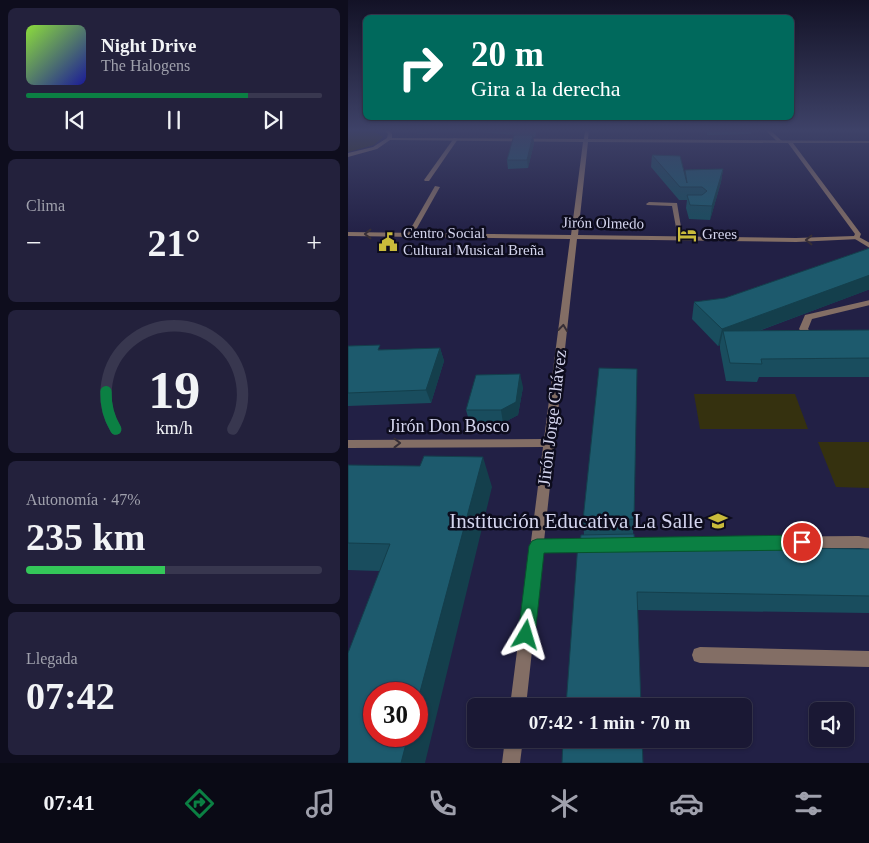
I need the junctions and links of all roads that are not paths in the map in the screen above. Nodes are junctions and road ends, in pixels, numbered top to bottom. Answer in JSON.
{"nodes":[{"id":1,"x":437,"y":166,"type":"edge"},
{"id":2,"x":582,"y":166,"type":"edge"},
{"id":3,"x":807,"y":166,"type":"edge"},
{"id":4,"x":427,"y":180,"type":"dead end"},
{"id":5,"x":437,"y":187,"type":"dead end"},
{"id":6,"x":649,"y":204,"type":"dead end"},
{"id":7,"x":675,"y":204,"type":"junction"},
{"id":8,"x":683,"y":204,"type":"dead end"},
{"id":9,"x":348,"y":234,"type":"edge"},
{"id":10,"x":410,"y":235,"type":"junction"},
{"id":11,"x":574,"y":236,"type":"junction"},
{"id":12,"x":682,"y":238,"type":"junction"},
{"id":13,"x":857,"y":238,"type":"junction"},
{"id":14,"x":870,"y":246,"type":"edge"},
{"id":15,"x":870,"y":302,"type":"edge"},
{"id":16,"x":821,"y":340,"type":"edge"},
{"id":17,"x":549,"y":443,"type":"junction"},
{"id":18,"x":348,"y":444,"type":"edge"},
{"id":19,"x":870,"y":544,"type":"edge"},
{"id":20,"x":537,"y":546,"type":"junction"},
{"id":21,"x":700,"y":655,"type":"dead end"},
{"id":22,"x":870,"y":659,"type":"edge"},
{"id":23,"x":519,"y":698,"type":"edge"},
{"id":24,"x":513,"y":748,"type":"edge"},
{"id":25,"x":511,"y":763,"type":"edge"}],
"edges":[{"from":1,"to":4,"type":"street"},
{"from":2,"to":11,"type":"street","name":"Jirón Jorge Chávez"},
{"from":3,"to":13,"type":"street"},
{"from":5,"to":10,"type":"street"},
{"from":6,"to":7,"type":"street"},
{"from":7,"to":8,"type":"street"},
{"from":7,"to":12,"type":"street"},
{"from":10,"to":9,"type":"street","name":"Jirón Olmedo","one_way":true},
{"from":10,"to":11,"type":"street","name":"Jirón Olmedo"},
{"from":11,"to":12,"type":"street","name":"Jirón Olmedo"},
{"from":17,"to":11,"type":"street","name":"Jirón Jorge Chávez","one_way":true},
{"from":13,"to":12,"type":"street","name":"Jirón Olmedo","one_way":true},
{"from":13,"to":14,"type":"street"},
{"from":15,"to":16,"type":"street"},
{"from":18,"to":17,"type":"street","name":"Jirón Don Bosco","one_way":true},
{"from":17,"to":20,"type":"street","name":"Jirón Jorge Chávez"},
{"from":19,"to":20,"type":"street"},
{"from":20,"to":23,"type":"street","name":"Jirón Jorge Chávez"},
{"from":21,"to":22,"type":"street"},
{"from":24,"to":25,"type":"street"}]}
